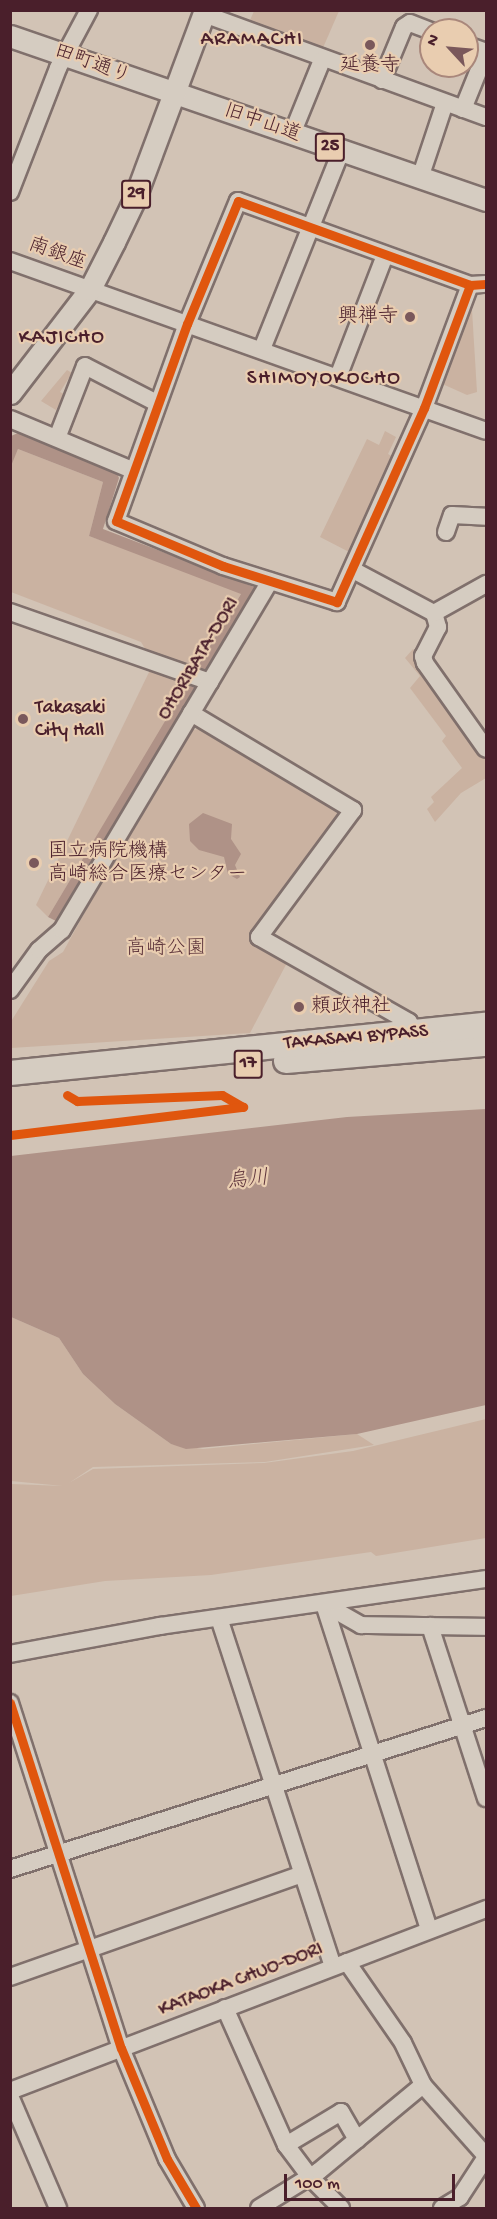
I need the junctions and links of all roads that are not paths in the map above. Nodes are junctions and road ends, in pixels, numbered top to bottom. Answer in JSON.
{"nodes":[{"id":1,"x":89,"y":10,"type":"edge"},
{"id":2,"x":204,"y":12,"type":"edge"},
{"id":3,"x":419,"y":26,"type":"edge"},
{"id":4,"x":10,"y":36,"type":"edge"},
{"id":5,"x":486,"y":52,"type":"edge"},
{"id":6,"x":67,"y":56,"type":"junction"},
{"id":7,"x":322,"y":60,"type":"junction"},
{"id":8,"x":382,"y":80,"type":"junction"},
{"id":9,"x":173,"y":94,"type":"junction"},
{"id":10,"x":445,"y":103,"type":"junction"},
{"id":11,"x":463,"y":109,"type":"junction"},
{"id":12,"x":486,"y":117,"type":"edge"},
{"id":13,"x":292,"y":134,"type":"junction"},
{"id":14,"x":341,"y":151,"type":"junction"},
{"id":15,"x":420,"y":178,"type":"junction"},
{"id":16,"x":12,"y":182,"type":"edge"},
{"id":17,"x":486,"y":200,"type":"edge"},
{"id":18,"x":309,"y":228,"type":"junction"},
{"id":19,"x":385,"y":255,"type":"junction"},
{"id":20,"x":10,"y":261,"type":"edge"},
{"id":21,"x":478,"y":284,"type":"edge"},
{"id":22,"x":90,"y":289,"type":"junction"},
{"id":23,"x":187,"y":324,"type":"junction"},
{"id":24,"x":262,"y":350,"type":"junction"},
{"id":25,"x":338,"y":377,"type":"junction"},
{"id":26,"x":10,"y":393,"type":"edge"},
{"id":27,"x":157,"y":403,"type":"junction"},
{"id":28,"x":424,"y":408,"type":"junction"},
{"id":29,"x":10,"y":419,"type":"edge"},
{"id":30,"x":486,"y":431,"type":"edge"},
{"id":31,"x":57,"y":438,"type":"junction"},
{"id":32,"x":132,"y":470,"type":"junction"},
{"id":33,"x":486,"y":517,"type":"edge"},
{"id":34,"x":446,"y":532,"type":"dead end"},
{"id":35,"x":353,"y":570,"type":"junction"},
{"id":36,"x":270,"y":581,"type":"junction"},
{"id":37,"x":486,"y":584,"type":"edge"},
{"id":38,"x":10,"y":612,"type":"edge"},
{"id":39,"x":434,"y":613,"type":"junction"},
{"id":40,"x":202,"y":679,"type":"junction"},
{"id":41,"x":191,"y":713,"type":"junction"},
{"id":42,"x":486,"y":749,"type":"edge"},
{"id":43,"x":10,"y":990,"type":"edge"},
{"id":44,"x":486,"y":1025,"type":"edge"},
{"id":45,"x":414,"y":1034,"type":"junction"},
{"id":46,"x":486,"y":1044,"type":"edge"},
{"id":47,"x":150,"y":1056,"type":"junction"},
{"id":48,"x":10,"y":1064,"type":"edge"},
{"id":49,"x":10,"y":1072,"type":"edge"},
{"id":50,"x":10,"y":1088,"type":"edge"},
{"id":51,"x":486,"y":1579,"type":"edge"},
{"id":52,"x":324,"y":1604,"type":"junction"},
{"id":53,"x":219,"y":1618,"type":"junction"},
{"id":54,"x":430,"y":1626,"type":"junction"},
{"id":55,"x":486,"y":1627,"type":"edge"},
{"id":56,"x":10,"y":1654,"type":"edge"},
{"id":57,"x":10,"y":1702,"type":"edge"},
{"id":58,"x":486,"y":1718,"type":"edge"},
{"id":59,"x":462,"y":1726,"type":"junction"},
{"id":60,"x":371,"y":1755,"type":"junction"},
{"id":61,"x":275,"y":1786,"type":"junction"},
{"id":62,"x":486,"y":1798,"type":"edge"},
{"id":63,"x":58,"y":1854,"type":"junction"},
{"id":64,"x":10,"y":1869,"type":"edge"},
{"id":65,"x":302,"y":1874,"type":"junction"},
{"id":66,"x":486,"y":1909,"type":"edge"},
{"id":67,"x":429,"y":1930,"type":"junction"},
{"id":68,"x":88,"y":1950,"type":"junction"},
{"id":69,"x":340,"y":1965,"type":"junction"},
{"id":70,"x":10,"y":1977,"type":"edge"},
{"id":71,"x":225,"y":2008,"type":"junction"},
{"id":72,"x":121,"y":2048,"type":"junction"},
{"id":73,"x":423,"y":2085,"type":"junction"},
{"id":74,"x":10,"y":2091,"type":"edge"},
{"id":75,"x":10,"y":2096,"type":"edge"},
{"id":76,"x":357,"y":2140,"type":"junction"},
{"id":77,"x":286,"y":2145,"type":"junction"},
{"id":78,"x":486,"y":2156,"type":"edge"},
{"id":79,"x":310,"y":2177,"type":"junction"},
{"id":80,"x":58,"y":2208,"type":"edge"},
{"id":81,"x":196,"y":2208,"type":"edge"},
{"id":82,"x":259,"y":2208,"type":"edge"},
{"id":83,"x":341,"y":2208,"type":"edge"},
{"id":84,"x":442,"y":2208,"type":"edge"}],
"edges":[{"from":1,"to":6,"type":"street"},
{"from":2,"to":7,"type":"street"},
{"from":2,"to":9,"type":"main road"},
{"from":3,"to":8,"type":"street"},
{"from":4,"to":6,"type":"main road","name":"田町通り","number":"25"},
{"from":5,"to":11,"type":"street"},
{"from":6,"to":9,"type":"main road","name":"田町通り","number":"25"},
{"from":6,"to":16,"type":"street"},
{"from":7,"to":8,"type":"street"},
{"from":7,"to":13,"type":"street"},
{"from":8,"to":10,"type":"street"},
{"from":9,"to":13,"type":"main road","name":"旧中山道","number":"25"},
{"from":9,"to":22,"type":"main road","number":"29"},
{"from":10,"to":11,"type":"street"},
{"from":10,"to":15,"type":"street"},
{"from":11,"to":12,"type":"street"},
{"from":13,"to":14,"type":"main road","name":"旧中山道","number":"25"},
{"from":14,"to":15,"type":"main road","name":"旧中山道","number":"25"},
{"from":14,"to":18,"type":"street"},
{"from":15,"to":17,"type":"main road","name":"旧中山道","number":"25"},
{"from":18,"to":19,"type":"street"},
{"from":18,"to":23,"type":"street"},
{"from":18,"to":24,"type":"street"},
{"from":19,"to":21,"type":"street"},
{"from":19,"to":25,"type":"street"},
{"from":20,"to":22,"type":"street","name":"南銀座"},
{"from":21,"to":28,"type":"street"},
{"from":22,"to":23,"type":"street","name":"南銀座"},
{"from":22,"to":26,"type":"main road","number":"29"},
{"from":23,"to":24,"type":"street","name":"南銀座"},
{"from":23,"to":27,"type":"street"},
{"from":24,"to":25,"type":"street","name":"南銀座"},
{"from":25,"to":28,"type":"street","name":"南銀座"},
{"from":27,"to":31,"type":"street"},
{"from":27,"to":32,"type":"street"},
{"from":28,"to":30,"type":"street","name":"南銀座"},
{"from":28,"to":35,"type":"street"},
{"from":29,"to":31,"type":"street"},
{"from":31,"to":32,"type":"street"},
{"from":32,"to":36,"type":"street","name":"OHORIBATA-DORI"},
{"from":33,"to":34,"type":"street"},
{"from":35,"to":36,"type":"street"},
{"from":35,"to":39,"type":"street"},
{"from":36,"to":40,"type":"street","name":"OHORIBATA-DORI"},
{"from":37,"to":39,"type":"street"},
{"from":38,"to":40,"type":"street"},
{"from":39,"to":42,"type":"street"},
{"from":40,"to":41,"type":"street","name":"OHORIBATA-DORI"},
{"from":41,"to":43,"type":"street","name":"OHORIBATA-DORI"},
{"from":41,"to":45,"type":"street"},
{"from":44,"to":45,"type":"highway","name":"TAKASAKI BYPASS","number":"17"},
{"from":45,"to":47,"type":"highway","name":"TAKASAKI BYPASS","number":"17"},
{"from":46,"to":50,"type":"highway","name":"TAKASAKI BYPASS","number":"17"},
{"from":47,"to":48,"type":"highway","number":"17"},
{"from":47,"to":49,"type":"highway","name":"TAKASAKI BYPASS","number":"17"},
{"from":51,"to":52,"type":"street"},
{"from":52,"to":53,"type":"street"},
{"from":52,"to":54,"type":"street"},
{"from":52,"to":60,"type":"street"},
{"from":53,"to":56,"type":"street"},
{"from":53,"to":61,"type":"street"},
{"from":54,"to":55,"type":"street"},
{"from":54,"to":59,"type":"street"},
{"from":57,"to":63,"type":"street"},
{"from":58,"to":59,"type":"street"},
{"from":59,"to":60,"type":"street"},
{"from":59,"to":62,"type":"street"},
{"from":60,"to":61,"type":"street"},
{"from":60,"to":67,"type":"street"},
{"from":61,"to":63,"type":"street"},
{"from":61,"to":65,"type":"street"},
{"from":63,"to":64,"type":"street"},
{"from":63,"to":68,"type":"street"},
{"from":65,"to":68,"type":"street"},
{"from":65,"to":69,"type":"street"},
{"from":66,"to":67,"type":"street","name":"KATAOKA CHUO-DORI"},
{"from":67,"to":69,"type":"street","name":"KATAOKA CHUO-DORI"},
{"from":68,"to":70,"type":"street"},
{"from":68,"to":72,"type":"street"},
{"from":69,"to":71,"type":"street","name":"KATAOKA CHUO-DORI"},
{"from":69,"to":73,"type":"street"},
{"from":71,"to":72,"type":"street","name":"KATAOKA CHUO-DORI"},
{"from":71,"to":77,"type":"street"},
{"from":72,"to":74,"type":"street","name":"KATAOKA CHUO-DORI"},
{"from":72,"to":81,"type":"street"},
{"from":73,"to":76,"type":"street"},
{"from":73,"to":78,"type":"street"},
{"from":75,"to":80,"type":"street"},
{"from":76,"to":77,"type":"street"},
{"from":76,"to":79,"type":"street"},
{"from":77,"to":79,"type":"street"},
{"from":78,"to":84,"type":"street"},
{"from":79,"to":82,"type":"street"},
{"from":79,"to":83,"type":"street"}]}
